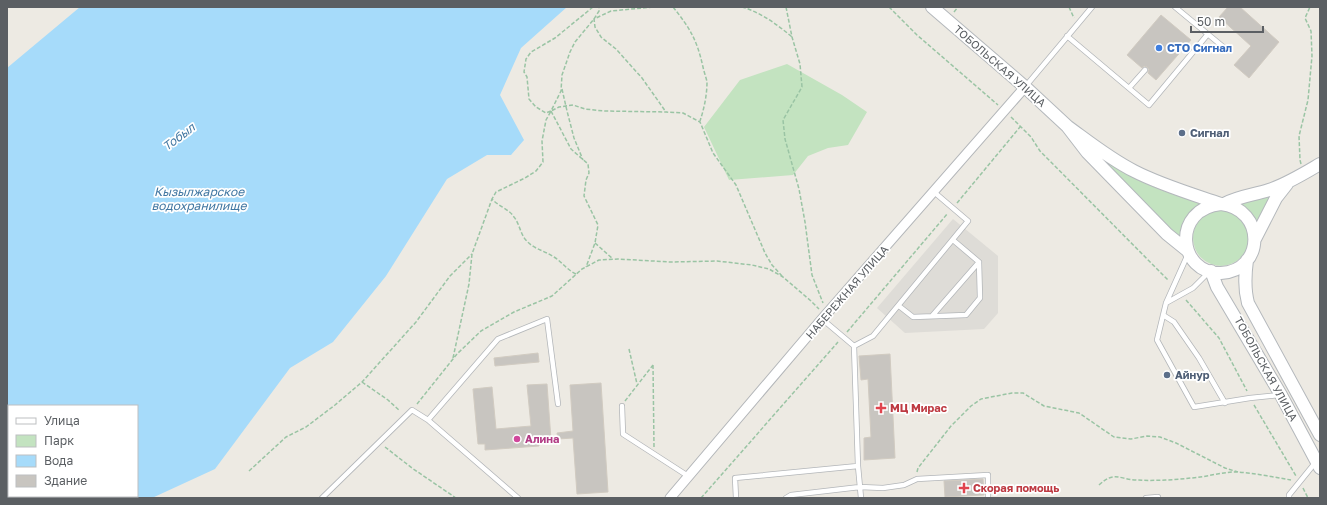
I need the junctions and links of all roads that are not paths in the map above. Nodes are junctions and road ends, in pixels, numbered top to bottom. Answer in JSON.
{"nodes":[{"id":1,"x":932,"y":7,"type":"edge"},
{"id":2,"x":1092,"y":7,"type":"edge"},
{"id":3,"x":1175,"y":7,"type":"edge"},
{"id":4,"x":1208,"y":34,"type":"junction"},
{"id":5,"x":1067,"y":36,"type":"junction"},
{"id":6,"x":1227,"y":50,"type":"dead end"},
{"id":7,"x":1145,"y":70,"type":"dead end"},
{"id":8,"x":1025,"y":87,"type":"junction"},
{"id":9,"x":1129,"y":88,"type":"junction"},
{"id":10,"x":1067,"y":126,"type":"junction"},
{"id":11,"x":1320,"y":164,"type":"edge"},
{"id":12,"x":1287,"y":183,"type":"junction"},
{"id":13,"x":934,"y":192,"type":"junction"},
{"id":14,"x":1222,"y":204,"type":"junction"},
{"id":15,"x":1255,"y":239,"type":"junction"},
{"id":16,"x":953,"y":240,"type":"junction"},
{"id":17,"x":1189,"y":252,"type":"junction"},
{"id":18,"x":1248,"y":260,"type":"junction"},
{"id":19,"x":978,"y":262,"type":"junction"},
{"id":20,"x":1210,"y":271,"type":"junction"},
{"id":21,"x":1166,"y":303,"type":"junction"},
{"id":22,"x":899,"y":306,"type":"junction"},
{"id":23,"x":1163,"y":315,"type":"junction"},
{"id":24,"x":932,"y":316,"type":"junction"},
{"id":25,"x":822,"y":319,"type":"junction"},
{"id":26,"x":854,"y":346,"type":"junction"},
{"id":27,"x":1281,"y":395,"type":"junction"},
{"id":28,"x":1225,"y":403,"type":"junction"},
{"id":29,"x":558,"y":404,"type":"dead end"},
{"id":30,"x":622,"y":406,"type":"road end"},
{"id":31,"x":428,"y":420,"type":"junction"},
{"id":32,"x":1320,"y":435,"type":"edge"},
{"id":33,"x":1318,"y":465,"type":"edge"},
{"id":34,"x":858,"y":466,"type":"junction"},
{"id":35,"x":688,"y":476,"type":"junction"},
{"id":36,"x":860,"y":487,"type":"junction"},
{"id":37,"x":1158,"y":497,"type":"edge"},
{"id":38,"x":322,"y":498,"type":"edge"},
{"id":39,"x":518,"y":498,"type":"edge"},
{"id":40,"x":670,"y":498,"type":"edge"},
{"id":41,"x":736,"y":498,"type":"edge"},
{"id":42,"x":786,"y":498,"type":"edge"},
{"id":43,"x":861,"y":498,"type":"edge"},
{"id":44,"x":988,"y":498,"type":"edge"},
{"id":45,"x":1146,"y":498,"type":"edge"},
{"id":46,"x":1289,"y":498,"type":"edge"}],
"edges":[{"from":1,"to":8,"type":"street","name":"ТОБОЛЬСКАЯ УЛИЦА"},
{"from":2,"to":5,"type":"lane"},
{"from":3,"to":4,"type":"lane"},
{"from":4,"to":6,"type":"lane"},
{"from":4,"to":9,"type":"lane"},
{"from":5,"to":8,"type":"lane"},
{"from":5,"to":9,"type":"lane"},
{"from":7,"to":9,"type":"lane"},
{"from":8,"to":10,"type":"street","name":"ТОБОЛЬСКАЯ УЛИЦА"},
{"from":8,"to":13,"type":"street","name":"НАБЕРЕЖНАЯ УЛИЦА"},
{"from":10,"to":14,"type":"street"},
{"from":10,"to":17,"type":"street"},
{"from":11,"to":12,"type":"street"},
{"from":12,"to":14,"type":"street"},
{"from":12,"to":15,"type":"street"},
{"from":13,"to":16,"type":"lane"},
{"from":13,"to":25,"type":"street","name":"НАБЕРЕЖНАЯ УЛИЦА"},
{"from":14,"to":15,"type":"street"},
{"from":14,"to":17,"type":"street"},
{"from":15,"to":18,"type":"street"},
{"from":16,"to":19,"type":"lane"},
{"from":16,"to":22,"type":"lane"},
{"from":17,"to":20,"type":"street"},
{"from":17,"to":21,"type":"lane"},
{"from":18,"to":20,"type":"street"},
{"from":18,"to":32,"type":"street","name":"ТОБОЛЬСКАЯ УЛИЦА"},
{"from":19,"to":24,"type":"lane"},
{"from":19,"to":24,"type":"lane"},
{"from":20,"to":21,"type":"lane"},
{"from":20,"to":27,"type":"street","name":"ТОБОЛЬСКАЯ УЛИЦА"},
{"from":21,"to":23,"type":"lane"},
{"from":22,"to":24,"type":"lane"},
{"from":22,"to":26,"type":"lane"},
{"from":23,"to":28,"type":"lane"},
{"from":23,"to":28,"type":"lane"},
{"from":25,"to":26,"type":"lane"},
{"from":25,"to":35,"type":"street","name":"НАБЕРЕЖНАЯ УЛИЦА"},
{"from":26,"to":34,"type":"lane"},
{"from":27,"to":28,"type":"lane"},
{"from":27,"to":33,"type":"street","name":"ТОБОЛЬСКАЯ УЛИЦА"},
{"from":29,"to":31,"type":"lane"},
{"from":30,"to":35,"type":"lane"},
{"from":31,"to":38,"type":"lane"},
{"from":31,"to":39,"type":"lane"},
{"from":33,"to":46,"type":"lane"},
{"from":34,"to":36,"type":"lane"},
{"from":34,"to":41,"type":"lane"},
{"from":35,"to":40,"type":"street","name":"НАБЕРЕЖНАЯ УЛИЦА"},
{"from":36,"to":42,"type":"lane"},
{"from":36,"to":43,"type":"lane"},
{"from":36,"to":44,"type":"lane"},
{"from":37,"to":45,"type":"lane"}]}
